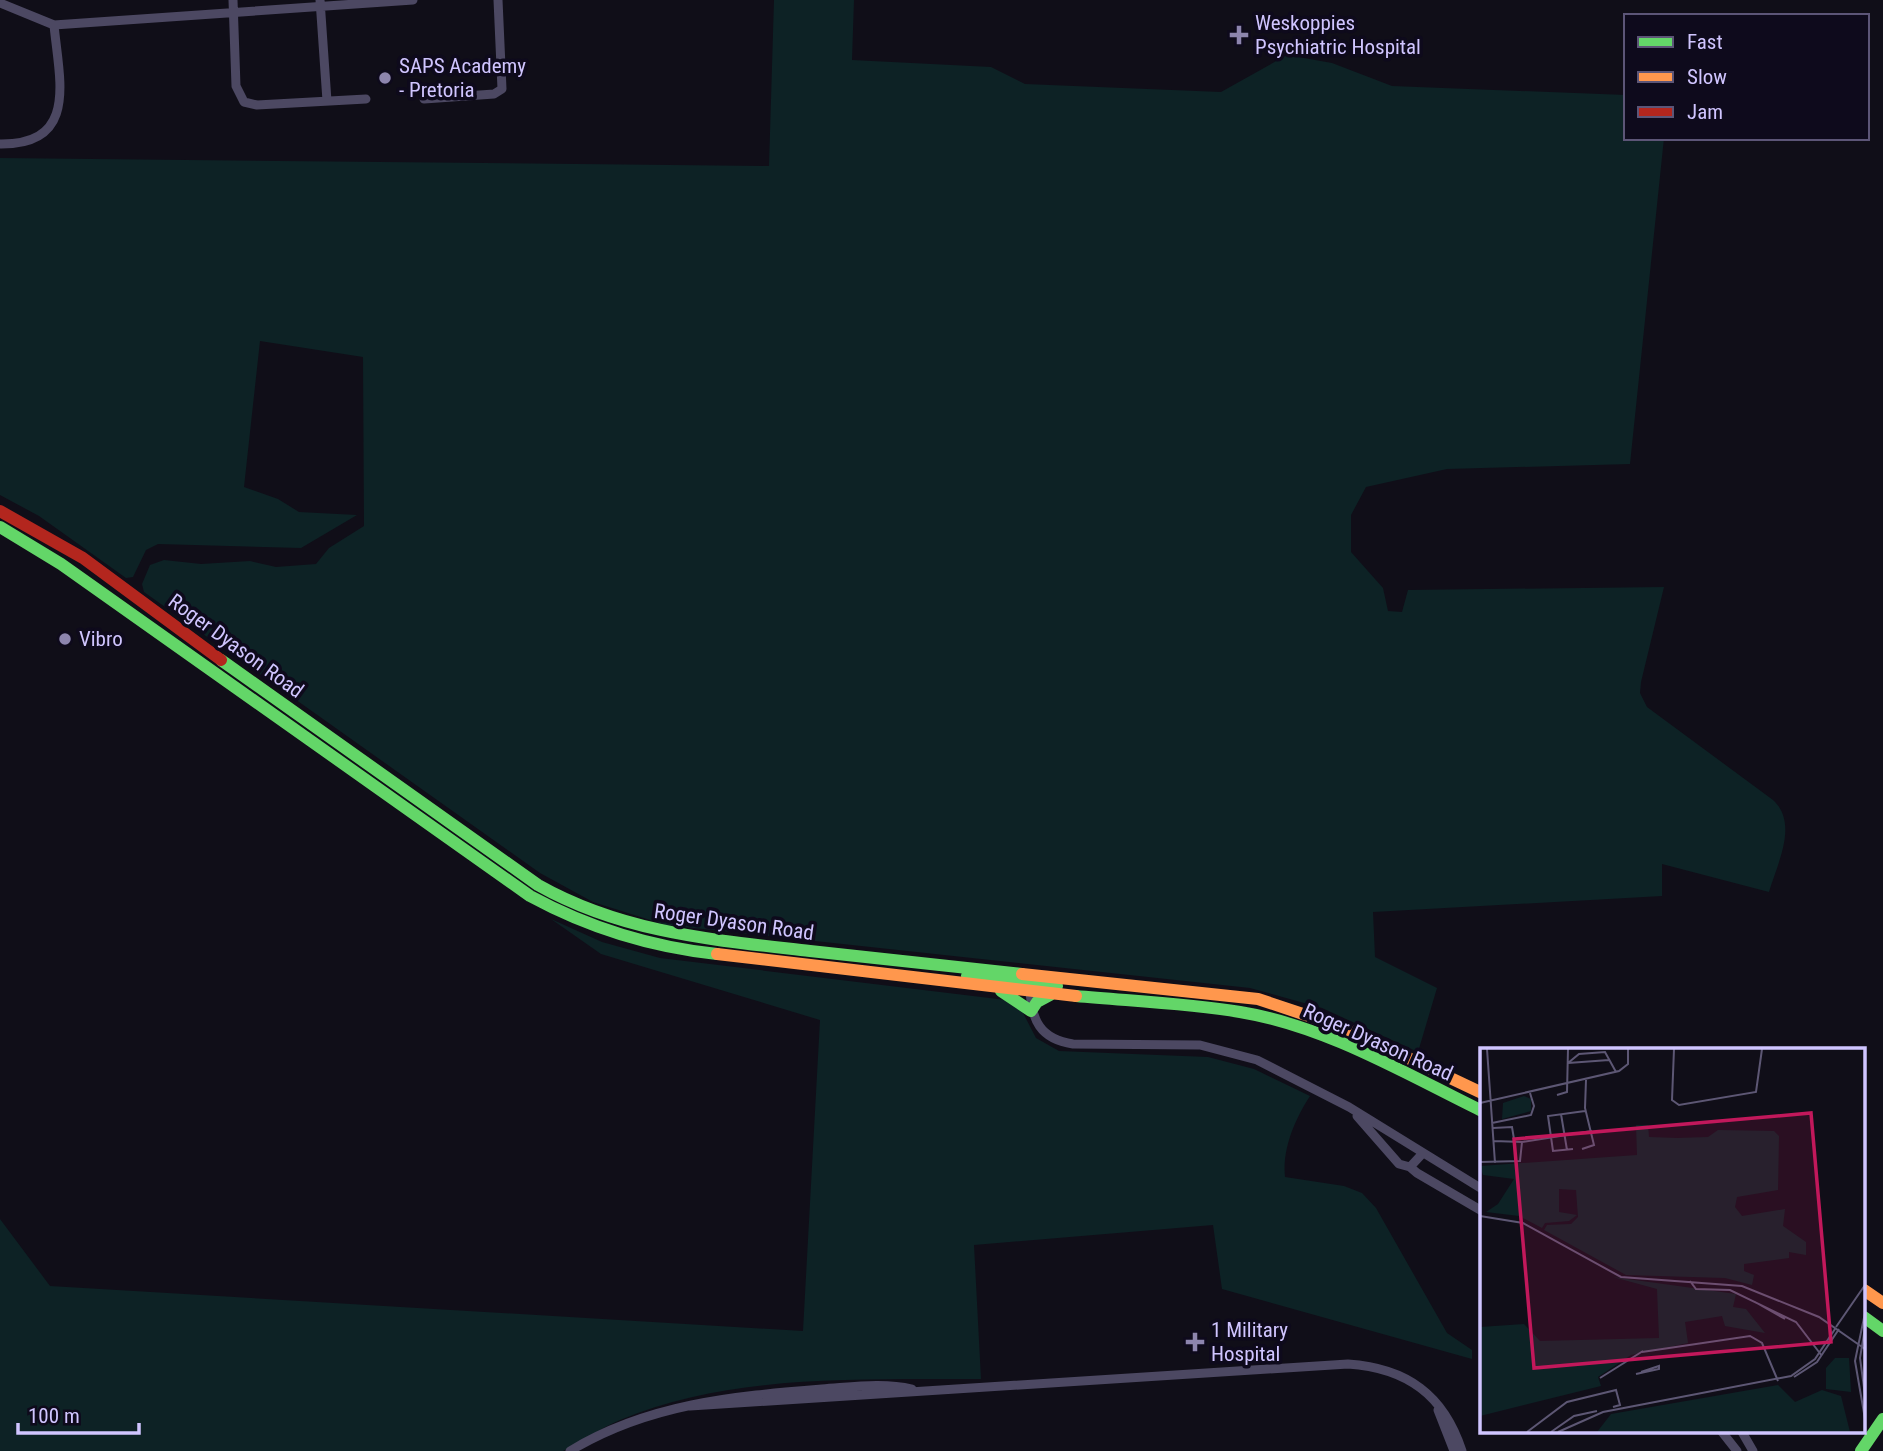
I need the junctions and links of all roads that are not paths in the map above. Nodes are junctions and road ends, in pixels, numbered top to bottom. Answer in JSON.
{"nodes":[{"id":1,"x":233,"y":0,"type":"edge"},
{"id":2,"x":410,"y":0,"type":"edge"},
{"id":3,"x":498,"y":0,"type":"edge"},
{"id":4,"x":0,"y":2,"type":"edge"},
{"id":5,"x":320,"y":3,"type":"edge"},
{"id":6,"x":234,"y":12,"type":"junction"},
{"id":7,"x":54,"y":25,"type":"junction"},
{"id":8,"x":366,"y":99,"type":"dead end"},
{"id":9,"x":424,"y":99,"type":"dead end"},
{"id":10,"x":327,"y":102,"type":"junction"},
{"id":11,"x":0,"y":144,"type":"edge"},
{"id":12,"x":0,"y":511,"type":"edge"},
{"id":13,"x":0,"y":527,"type":"edge"},
{"id":14,"x":412,"y":796,"type":"junction"},
{"id":15,"x":403,"y":808,"type":"junction"},
{"id":16,"x":823,"y":953,"type":"junction"},
{"id":17,"x":1162,"y":986,"type":"junction"},
{"id":18,"x":995,"y":988,"type":"junction"},
{"id":19,"x":1030,"y":988,"type":"junction"},
{"id":20,"x":1061,"y":994,"type":"junction"},
{"id":21,"x":1031,"y":1011,"type":"junction"},
{"id":22,"x":1480,"y":1092,"type":"edge"},
{"id":23,"x":1349,"y":1107,"type":"junction"},
{"id":24,"x":1480,"y":1110,"type":"edge"},
{"id":25,"x":1423,"y":1153,"type":"junction"},
{"id":26,"x":1410,"y":1167,"type":"junction"},
{"id":27,"x":1480,"y":1188,"type":"edge"},
{"id":28,"x":1480,"y":1210,"type":"edge"},
{"id":29,"x":1866,"y":1291,"type":"edge"},
{"id":30,"x":1883,"y":1303,"type":"edge"},
{"id":31,"x":1866,"y":1318,"type":"edge"},
{"id":32,"x":1883,"y":1331,"type":"edge"},
{"id":33,"x":1425,"y":1391,"type":"junction"},
{"id":34,"x":1883,"y":1419,"type":"edge"},
{"id":35,"x":1724,"y":1434,"type":"edge"},
{"id":36,"x":1743,"y":1434,"type":"edge"},
{"id":37,"x":570,"y":1451,"type":"edge"},
{"id":38,"x":1454,"y":1451,"type":"edge"},
{"id":39,"x":1462,"y":1451,"type":"edge"},
{"id":40,"x":1737,"y":1451,"type":"edge"},
{"id":41,"x":1753,"y":1451,"type":"edge"},
{"id":42,"x":1861,"y":1451,"type":"edge"}],
"edges":[{"from":1,"to":6,"type":"street"},
{"from":2,"to":5,"type":"street"},
{"from":3,"to":9,"type":"street"},
{"from":4,"to":7,"type":"street"},
{"from":5,"to":6,"type":"street"},
{"from":5,"to":10,"type":"street"},
{"from":6,"to":7,"type":"street"},
{"from":6,"to":10,"type":"street"},
{"from":7,"to":11,"type":"street"},
{"from":8,"to":10,"type":"street"},
{"from":12,"to":14,"type":"main road","name":"Roger Dyason Road"},
{"from":13,"to":15,"type":"main road","name":"Roger Dyason Road"},
{"from":14,"to":15,"type":"main road"},
{"from":14,"to":16,"type":"main road","name":"Roger Dyason Road"},
{"from":15,"to":18,"type":"main road","name":"Roger Dyason Road"},
{"from":16,"to":17,"type":"main road","name":"Roger Dyason Road"},
{"from":16,"to":19,"type":"main road"},
{"from":17,"to":19,"type":"main road"},
{"from":17,"to":22,"type":"main road","name":"Roger Dyason Road"},
{"from":18,"to":19,"type":"main road","name":"Roger Dyason Road"},
{"from":18,"to":21,"type":"main road"},
{"from":19,"to":20,"type":"main road","name":"Roger Dyason Road"},
{"from":19,"to":21,"type":"street"},
{"from":20,"to":21,"type":"main road"},
{"from":20,"to":24,"type":"main road","name":"Roger Dyason Road"},
{"from":21,"to":23,"type":"street"},
{"from":23,"to":25,"type":"street"},
{"from":23,"to":26,"type":"street"},
{"from":25,"to":26,"type":"street"},
{"from":25,"to":27,"type":"street"},
{"from":26,"to":28,"type":"street"},
{"from":29,"to":30,"type":"main road"},
{"from":31,"to":32,"type":"main road"},
{"from":33,"to":37,"type":"street"},
{"from":33,"to":38,"type":"street"},
{"from":33,"to":39,"type":"street"},
{"from":34,"to":42,"type":"main road"},
{"from":35,"to":40,"type":"street"},
{"from":36,"to":41,"type":"street"}]}
